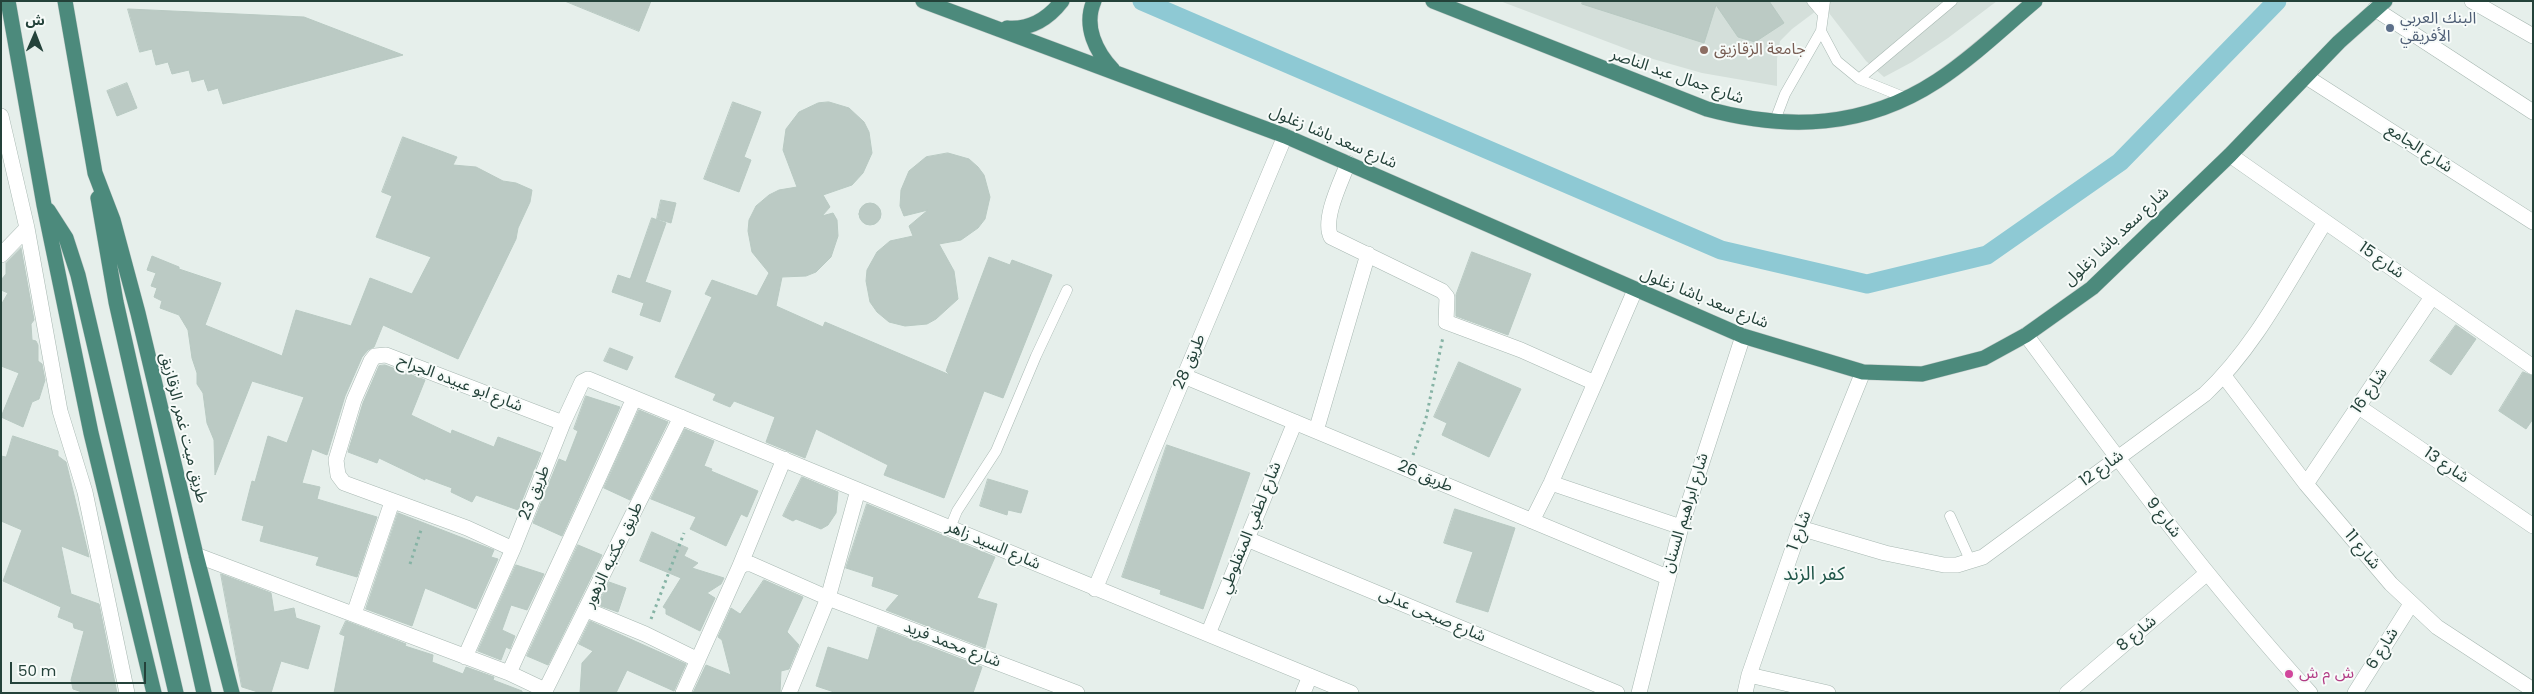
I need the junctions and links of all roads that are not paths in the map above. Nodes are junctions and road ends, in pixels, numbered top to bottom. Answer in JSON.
{"nodes":[{"id":1,"x":8,"y":1,"type":"edge"},
{"id":2,"x":65,"y":1,"type":"edge"},
{"id":3,"x":923,"y":1,"type":"edge"},
{"id":4,"x":1062,"y":1,"type":"edge"},
{"id":5,"x":1433,"y":1,"type":"edge"},
{"id":6,"x":1812,"y":1,"type":"edge"},
{"id":7,"x":1825,"y":1,"type":"edge"},
{"id":8,"x":1952,"y":1,"type":"edge"},
{"id":9,"x":2034,"y":1,"type":"edge"},
{"id":10,"x":2472,"y":1,"type":"edge"},
{"id":11,"x":2380,"y":5,"type":"edge"},
{"id":12,"x":1092,"y":6,"type":"edge"},
{"id":13,"x":1823,"y":14,"type":"junction"},
{"id":14,"x":993,"y":26,"type":"junction"},
{"id":15,"x":1821,"y":31,"type":"junction"},
{"id":16,"x":2533,"y":36,"type":"edge"},
{"id":17,"x":1114,"y":71,"type":"junction"},
{"id":18,"x":2305,"y":76,"type":"junction"},
{"id":19,"x":1859,"y":79,"type":"junction"},
{"id":20,"x":1906,"y":98,"type":"junction"},
{"id":21,"x":2533,"y":112,"type":"edge"},
{"id":22,"x":1,"y":116,"type":"edge"},
{"id":23,"x":1774,"y":123,"type":"junction"},
{"id":24,"x":1285,"y":136,"type":"junction"},
{"id":25,"x":2230,"y":155,"type":"junction"},
{"id":26,"x":1348,"y":163,"type":"junction"},
{"id":27,"x":95,"y":173,"type":"junction"},
{"id":28,"x":44,"y":205,"type":"junction"},
{"id":29,"x":2325,"y":222,"type":"junction"},
{"id":30,"x":2533,"y":222,"type":"edge"},
{"id":31,"x":27,"y":228,"type":"junction"},
{"id":32,"x":1368,"y":254,"type":"junction"},
{"id":33,"x":1,"y":255,"type":"edge"},
{"id":34,"x":1067,"y":290,"type":"dead end"},
{"id":35,"x":1635,"y":290,"type":"junction"},
{"id":36,"x":2432,"y":297,"type":"junction"},
{"id":37,"x":2026,"y":335,"type":"junction"},
{"id":38,"x":1743,"y":336,"type":"junction"},
{"id":39,"x":2533,"y":367,"type":"edge"},
{"id":40,"x":1863,"y":372,"type":"junction"},
{"id":41,"x":1184,"y":376,"type":"junction"},
{"id":42,"x":2224,"y":376,"type":"junction"},
{"id":43,"x":1595,"y":383,"type":"junction"},
{"id":44,"x":634,"y":398,"type":"junction"},
{"id":45,"x":2359,"y":407,"type":"junction"},
{"id":46,"x":681,"y":417,"type":"junction"},
{"id":47,"x":1295,"y":422,"type":"junction"},
{"id":48,"x":563,"y":423,"type":"junction"},
{"id":49,"x":1316,"y":431,"type":"junction"},
{"id":50,"x":2117,"y":458,"type":"junction"},
{"id":51,"x":784,"y":459,"type":"junction"},
{"id":52,"x":1552,"y":483,"type":"junction"},
{"id":53,"x":2306,"y":484,"type":"junction"},
{"id":54,"x":858,"y":490,"type":"junction"},
{"id":55,"x":392,"y":502,"type":"junction"},
{"id":56,"x":1950,"y":516,"type":"dead end"},
{"id":57,"x":1532,"y":521,"type":"junction"},
{"id":58,"x":2533,"y":526,"type":"edge"},
{"id":59,"x":1681,"y":527,"type":"junction"},
{"id":60,"x":950,"y":528,"type":"junction"},
{"id":61,"x":1800,"y":528,"type":"junction"},
{"id":62,"x":1247,"y":538,"type":"junction"},
{"id":63,"x":513,"y":549,"type":"junction"},
{"id":64,"x":196,"y":555,"type":"junction"},
{"id":65,"x":1971,"y":562,"type":"junction"},
{"id":66,"x":739,"y":568,"type":"junction"},
{"id":67,"x":2206,"y":574,"type":"junction"},
{"id":68,"x":1667,"y":577,"type":"junction"},
{"id":69,"x":1095,"y":589,"type":"junction"},
{"id":70,"x":828,"y":598,"type":"junction"},
{"id":71,"x":2411,"y":604,"type":"junction"},
{"id":72,"x":587,"y":610,"type":"junction"},
{"id":73,"x":354,"y":614,"type":"junction"},
{"id":74,"x":1208,"y":634,"type":"junction"},
{"id":75,"x":465,"y":656,"type":"junction"},
{"id":76,"x":698,"y":660,"type":"junction"},
{"id":77,"x":509,"y":673,"type":"junction"},
{"id":78,"x":1749,"y":675,"type":"junction"},
{"id":79,"x":1310,"y":676,"type":"junction"},
{"id":80,"x":2533,"y":690,"type":"edge"},
{"id":81,"x":544,"y":691,"type":"edge"},
{"id":82,"x":1073,"y":692,"type":"edge"},
{"id":83,"x":127,"y":693,"type":"edge"},
{"id":84,"x":154,"y":693,"type":"edge"},
{"id":85,"x":176,"y":693,"type":"edge"},
{"id":86,"x":204,"y":693,"type":"edge"},
{"id":87,"x":232,"y":693,"type":"edge"},
{"id":88,"x":683,"y":693,"type":"edge"},
{"id":89,"x":790,"y":693,"type":"edge"},
{"id":90,"x":1303,"y":693,"type":"edge"},
{"id":91,"x":1351,"y":693,"type":"edge"},
{"id":92,"x":1616,"y":693,"type":"edge"},
{"id":93,"x":1639,"y":693,"type":"edge"},
{"id":94,"x":1745,"y":693,"type":"edge"},
{"id":95,"x":1828,"y":693,"type":"edge"},
{"id":96,"x":2067,"y":693,"type":"edge"},
{"id":97,"x":2310,"y":693,"type":"edge"},
{"id":98,"x":2355,"y":693,"type":"edge"}],
"edges":[{"from":1,"to":28,"type":"highway"},
{"from":2,"to":27,"type":"highway","name":"طريق ميت غمر, الزقازيق"},
{"from":3,"to":14,"type":"highway","name":"شارع سعد باشا زغلول"},
{"from":4,"to":14,"type":"highway"},
{"from":5,"to":23,"type":"highway","name":"شارع جمال عبد الناصر"},
{"from":6,"to":13,"type":"lane"},
{"from":7,"to":13,"type":"lane"},
{"from":8,"to":19,"type":"lane"},
{"from":9,"to":20,"type":"highway","name":"شارع جمال عبد الناصر"},
{"from":10,"to":16,"type":"street"},
{"from":11,"to":18,"type":"highway","name":"شارع سعد باشا زغلول"},
{"from":11,"to":21,"type":"street"},
{"from":12,"to":17,"type":"highway"},
{"from":13,"to":15,"type":"lane"},
{"from":14,"to":17,"type":"highway","name":"شارع سعد باشا زغلول"},
{"from":15,"to":19,"type":"lane"},
{"from":15,"to":23,"type":"lane"},
{"from":17,"to":24,"type":"highway","name":"شارع سعد باشا زغلول"},
{"from":18,"to":25,"type":"highway","name":"شارع سعد باشا زغلول"},
{"from":18,"to":30,"type":"street","name":"شارع الجامع"},
{"from":19,"to":20,"type":"lane"},
{"from":20,"to":23,"type":"highway","name":"شارع جمال عبد الناصر"},
{"from":22,"to":31,"type":"street"},
{"from":24,"to":26,"type":"highway","name":"شارع سعد باشا زغلول"},
{"from":24,"to":41,"type":"street","name":"طريق 28"},
{"from":25,"to":29,"type":"street","name":"شارع 15"},
{"from":25,"to":37,"type":"highway","name":"شارع سعد باشا زغلول"},
{"from":26,"to":32,"type":"street"},
{"from":26,"to":35,"type":"highway","name":"شارع سعد باشا زغلول"},
{"from":27,"to":64,"type":"highway","name":"طريق ميت غمر, الزقازيق"},
{"from":27,"to":86,"type":"highway","name":"طريق ميت غمر, الزقازيق"},
{"from":28,"to":84,"type":"highway"},
{"from":28,"to":85,"type":"highway"},
{"from":29,"to":36,"type":"street","name":"شارع 15"},
{"from":29,"to":42,"type":"street","name":"شارع 12"},
{"from":31,"to":33,"type":"street"},
{"from":31,"to":83,"type":"street"},
{"from":32,"to":43,"type":"street"},
{"from":32,"to":49,"type":"street"},
{"from":34,"to":60,"type":"lane"},
{"from":35,"to":38,"type":"highway","name":"شارع سعد باشا زغلول"},
{"from":35,"to":43,"type":"street"},
{"from":36,"to":39,"type":"street","name":"شارع 15"},
{"from":36,"to":45,"type":"street","name":"شارع 16"},
{"from":37,"to":40,"type":"highway","name":"شارع سعد باشا زغلول"},
{"from":37,"to":50,"type":"street","name":"شارع 9"},
{"from":38,"to":40,"type":"highway","name":"شارع سعد باشا زغلول"},
{"from":38,"to":59,"type":"street","name":"شارع ابراهيم السنان"},
{"from":40,"to":61,"type":"street","name":"شارع 1"},
{"from":41,"to":47,"type":"street","name":"طريق 26"},
{"from":41,"to":69,"type":"street","name":"طريق 28"},
{"from":42,"to":50,"type":"street","name":"شارع 12"},
{"from":42,"to":53,"type":"street","name":"شارع 11"},
{"from":43,"to":52,"type":"street"},
{"from":44,"to":46,"type":"street","name":"شارع السيد زاهر"},
{"from":44,"to":48,"type":"street","name":"طريق 23"},
{"from":44,"to":77,"type":"street"},
{"from":45,"to":53,"type":"street","name":"شارع 16"},
{"from":45,"to":58,"type":"street","name":"شارع 13"},
{"from":46,"to":51,"type":"street","name":"شارع السيد زاهر"},
{"from":46,"to":72,"type":"street","name":"طريق مكتبه الزهور"},
{"from":47,"to":49,"type":"street","name":"طريق 26"},
{"from":47,"to":62,"type":"street","name":"شارع لطفي المنفلوطي"},
{"from":48,"to":55,"type":"street","name":"شارع ابو عبيده الجراح"},
{"from":48,"to":63,"type":"street","name":"طريق 23"},
{"from":49,"to":57,"type":"street","name":"طريق 26"},
{"from":50,"to":65,"type":"street","name":"شارع 12"},
{"from":50,"to":67,"type":"street","name":"شارع 9"},
{"from":51,"to":54,"type":"street","name":"شارع السيد زاهر"},
{"from":51,"to":66,"type":"street"},
{"from":52,"to":57,"type":"street"},
{"from":52,"to":59,"type":"street"},
{"from":53,"to":71,"type":"street","name":"شارع 11"},
{"from":54,"to":60,"type":"street","name":"شارع السيد زاهر"},
{"from":54,"to":70,"type":"street"},
{"from":55,"to":63,"type":"street","name":"شارع ابو عبيده الجراح"},
{"from":55,"to":73,"type":"street"},
{"from":56,"to":65,"type":"lane"},
{"from":57,"to":68,"type":"street","name":"طريق 26"},
{"from":59,"to":68,"type":"street","name":"شارع ابراهيم السنان"},
{"from":60,"to":69,"type":"street","name":"شارع السيد زاهر"},
{"from":61,"to":65,"type":"street","name":"شارع 12"},
{"from":61,"to":78,"type":"street","name":"شارع 1"},
{"from":62,"to":74,"type":"street","name":"شارع لطفي المنفلوطي"},
{"from":62,"to":92,"type":"street","name":"شارع صبحى عدلى"},
{"from":63,"to":75,"type":"street","name":"طريق 23"},
{"from":64,"to":73,"type":"street"},
{"from":64,"to":87,"type":"highway","name":"طريق ميت غمر, الزقازيق"},
{"from":66,"to":70,"type":"street","name":"شارع محمد فريد"},
{"from":66,"to":76,"type":"street"},
{"from":67,"to":96,"type":"street","name":"شارع 8"},
{"from":67,"to":97,"type":"street","name":"شارع 9"},
{"from":68,"to":93,"type":"street","name":"شارع ابراهيم السنان"},
{"from":69,"to":74,"type":"street","name":"شارع السيد زاهر"},
{"from":70,"to":82,"type":"street","name":"شارع محمد فريد"},
{"from":70,"to":89,"type":"street"},
{"from":71,"to":80,"type":"street","name":"شارع 11"},
{"from":71,"to":98,"type":"street","name":"شارع 6"},
{"from":72,"to":76,"type":"street"},
{"from":72,"to":81,"type":"street","name":"طريق مكتبه الزهور"},
{"from":73,"to":75,"type":"street"},
{"from":74,"to":79,"type":"street","name":"شارع السيد زاهر"},
{"from":75,"to":77,"type":"street"},
{"from":76,"to":88,"type":"street"},
{"from":77,"to":81,"type":"street"},
{"from":78,"to":94,"type":"street","name":"شارع 1"},
{"from":78,"to":95,"type":"street"},
{"from":79,"to":90,"type":"street"},
{"from":79,"to":91,"type":"street","name":"شارع السيد زاهر"}]}
